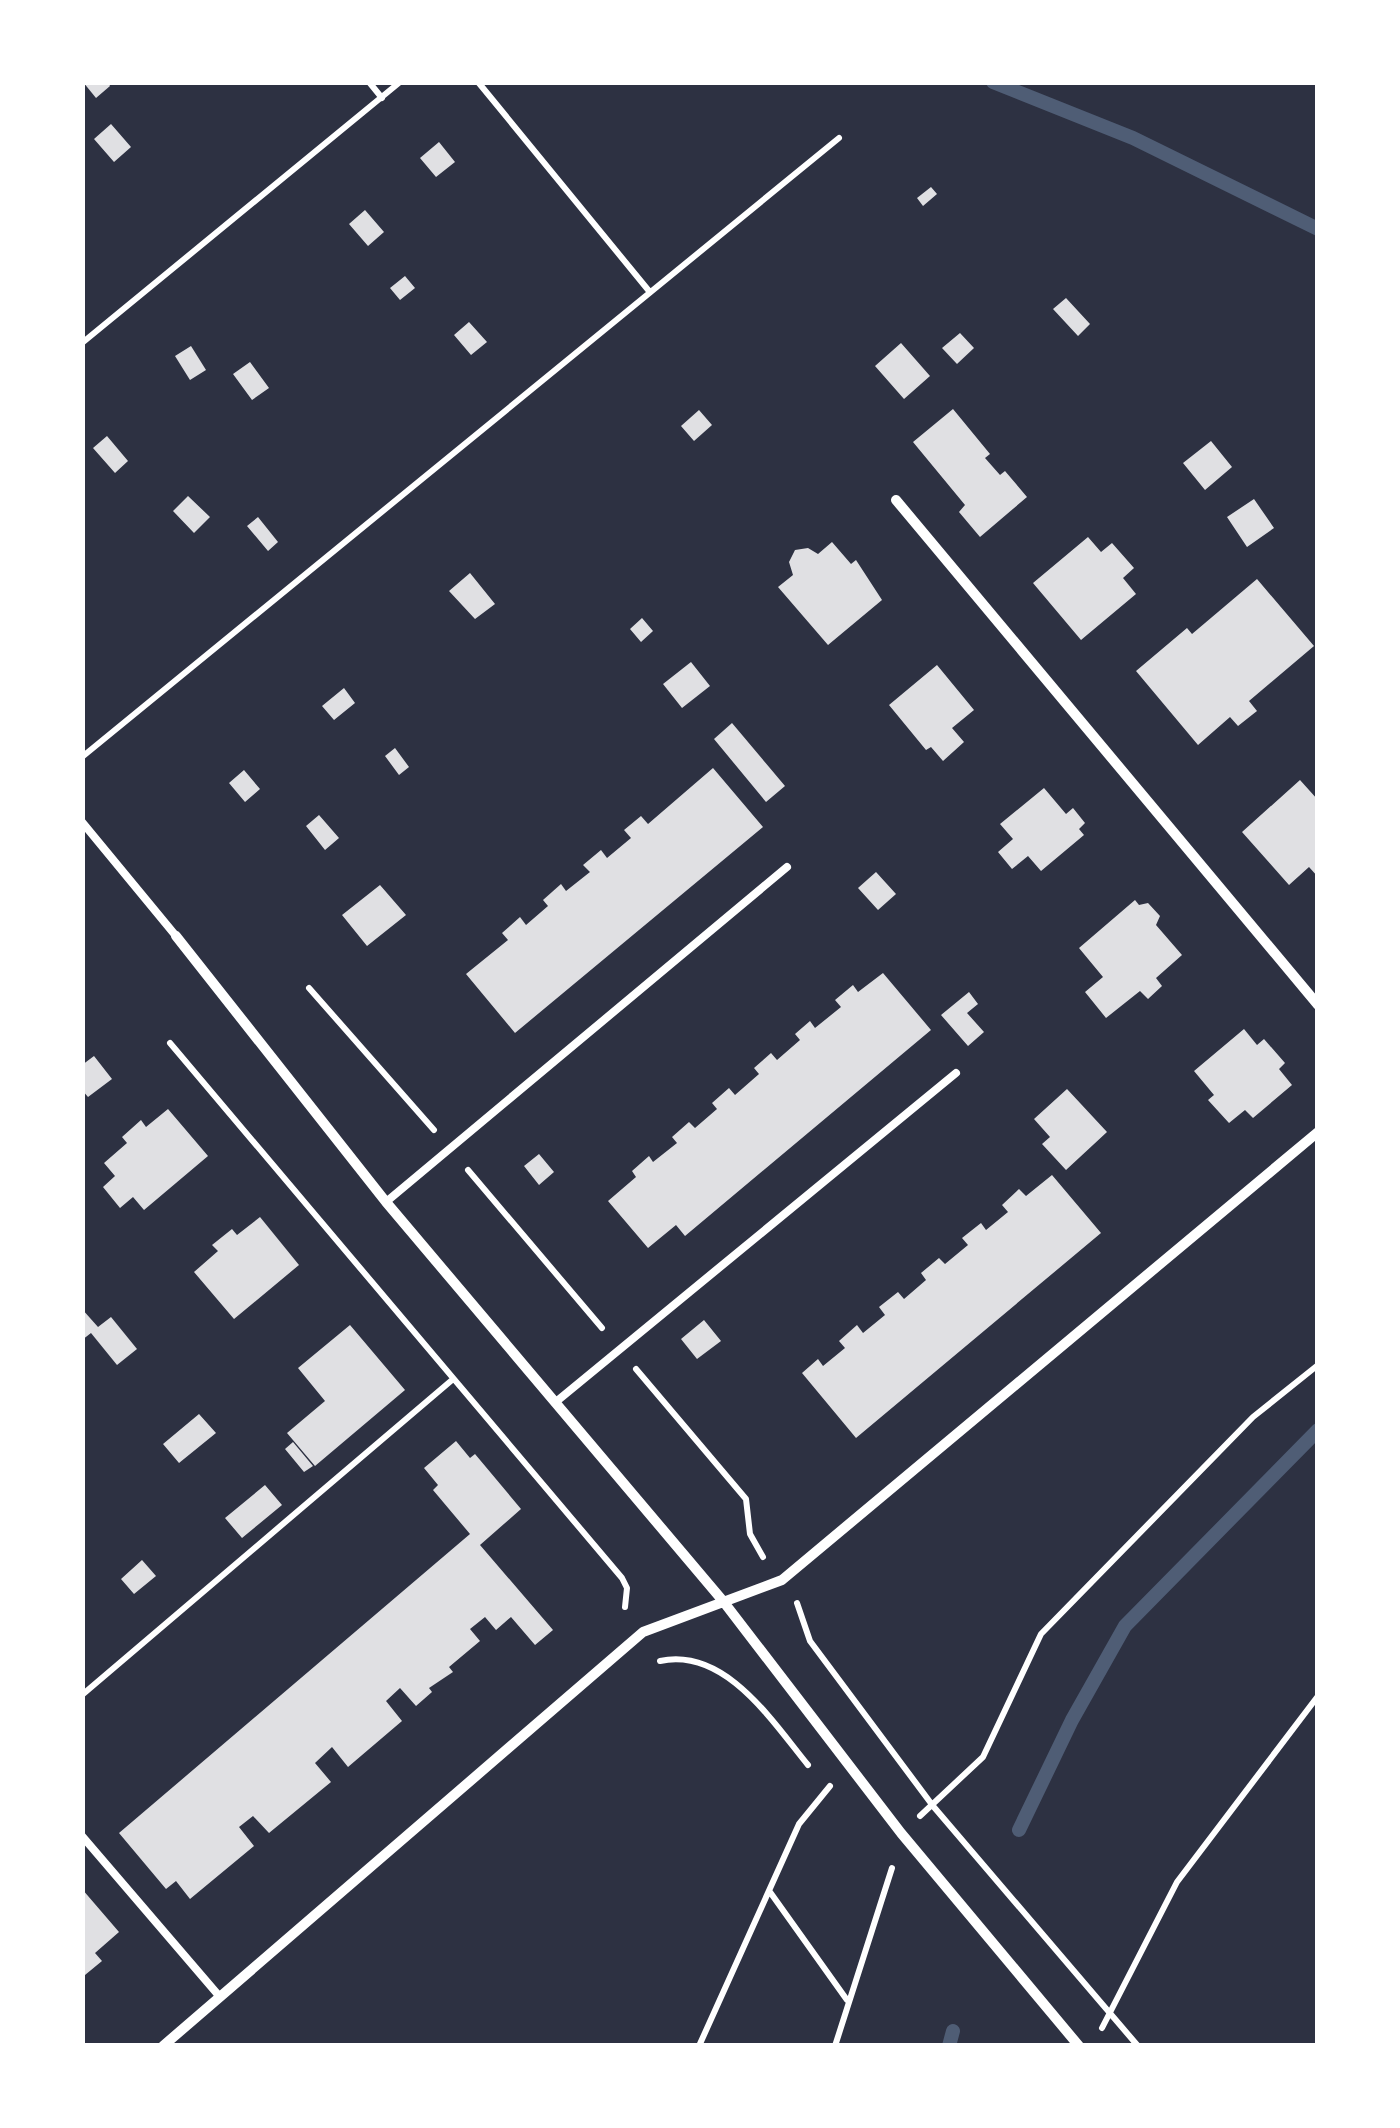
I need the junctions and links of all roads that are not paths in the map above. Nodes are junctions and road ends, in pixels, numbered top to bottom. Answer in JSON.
{"nodes":[{"id":1,"x":896,"y":500,"type":"dead end"},
{"id":2,"x":82,"y":822,"type":"edge"},
{"id":3,"x":788,"y":868,"type":"dead end"},
{"id":4,"x":176,"y":936,"type":"joint"},
{"id":5,"x":1318,"y":1005,"type":"edge"},
{"id":6,"x":956,"y":1073,"type":"dead end"},
{"id":7,"x":1318,"y":1132,"type":"edge"},
{"id":8,"x":386,"y":1202,"type":"junction"},
{"id":9,"x":557,"y":1401,"type":"junction"},
{"id":10,"x":723,"y":1601,"type":"junction"},
{"id":11,"x":82,"y":1836,"type":"edge"},
{"id":12,"x":220,"y":1997,"type":"junction"},
{"id":13,"x":163,"y":2046,"type":"edge"},
{"id":14,"x":1079,"y":2046,"type":"edge"}],
"edges":[{"from":1,"to":5,"type":"street"},
{"from":2,"to":4,"type":"lane"},
{"from":3,"to":8,"type":"lane"},
{"from":4,"to":8,"type":"street"},
{"from":6,"to":9,"type":"lane"},
{"from":7,"to":10,"type":"street"},
{"from":8,"to":9,"type":"street"},
{"from":9,"to":10,"type":"street"},
{"from":10,"to":12,"type":"street"},
{"from":10,"to":14,"type":"street"},
{"from":11,"to":12,"type":"lane"},
{"from":12,"to":13,"type":"street"}]}
